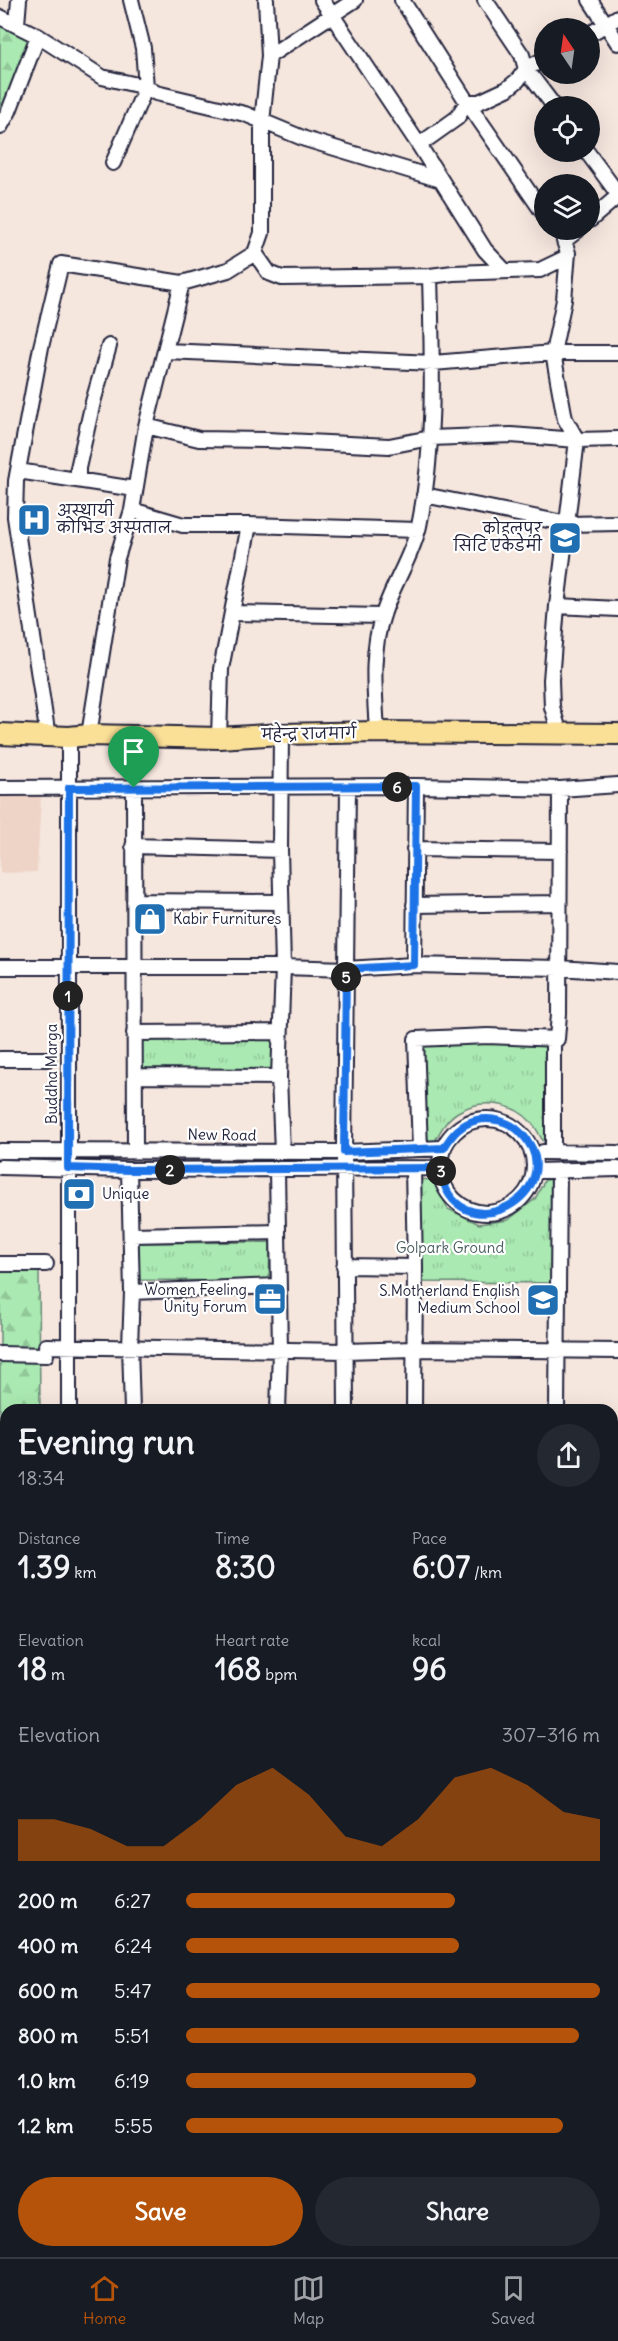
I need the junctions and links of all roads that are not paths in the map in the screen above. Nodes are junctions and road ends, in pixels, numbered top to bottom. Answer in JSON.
{"nodes":[{"id":1,"x":19,"y":0,"type":"edge"},
{"id":2,"x":131,"y":0,"type":"edge"},
{"id":3,"x":266,"y":0,"type":"edge"},
{"id":4,"x":322,"y":0,"type":"edge"},
{"id":5,"x":355,"y":0,"type":"edge"},
{"id":6,"x":402,"y":0,"type":"edge"},
{"id":7,"x":485,"y":0,"type":"edge"},
{"id":8,"x":590,"y":0,"type":"edge"},
{"id":9,"x":333,"y":15,"type":"junction"},
{"id":10,"x":0,"y":17,"type":"edge"},
{"id":11,"x":612,"y":21,"type":"edge"},
{"id":12,"x":17,"y":24,"type":"junction"},
{"id":13,"x":38,"y":36,"type":"junction"},
{"id":14,"x":618,"y":44,"type":"edge"},
{"id":15,"x":269,"y":56,"type":"junction"},
{"id":16,"x":534,"y":65,"type":"edge"},
{"id":17,"x":526,"y":69,"type":"junction"},
{"id":18,"x":146,"y":87,"type":"junction"},
{"id":19,"x":546,"y":96,"type":"edge"},
{"id":20,"x":467,"y":102,"type":"junction"},
{"id":21,"x":262,"y":122,"type":"junction"},
{"id":22,"x":0,"y":127,"type":"edge"},
{"id":23,"x":419,"y":145,"type":"junction"},
{"id":24,"x":594,"y":162,"type":"edge"},
{"id":25,"x":113,"y":163,"type":"dead end"},
{"id":26,"x":441,"y":180,"type":"junction"},
{"id":27,"x":618,"y":195,"type":"edge"},
{"id":28,"x":534,"y":199,"type":"edge"},
{"id":29,"x":600,"y":211,"type":"edge"},
{"id":30,"x":564,"y":241,"type":"edge"},
{"id":31,"x":255,"y":253,"type":"junction"},
{"id":32,"x":567,"y":257,"type":"junction"},
{"id":33,"x":504,"y":270,"type":"junction"},
{"id":34,"x":430,"y":276,"type":"junction"},
{"id":35,"x":182,"y":283,"type":"junction"},
{"id":36,"x":109,"y":346,"type":"dead end"},
{"id":37,"x":166,"y":351,"type":"junction"},
{"id":38,"x":553,"y":353,"type":"junction"},
{"id":39,"x":618,"y":353,"type":"edge"},
{"id":40,"x":433,"y":363,"type":"junction"},
{"id":41,"x":146,"y":426,"type":"junction"},
{"id":42,"x":430,"y":438,"type":"junction"},
{"id":43,"x":577,"y":440,"type":"junction"},
{"id":44,"x":618,"y":440,"type":"edge"},
{"id":45,"x":18,"y":471,"type":"junction"},
{"id":46,"x":78,"y":479,"type":"junction"},
{"id":47,"x":135,"y":489,"type":"junction"},
{"id":48,"x":424,"y":495,"type":"junction"},
{"id":49,"x":132,"y":510,"type":"junction"},
{"id":50,"x":618,"y":523,"type":"edge"},
{"id":51,"x":568,"y":524,"type":"junction"},
{"id":52,"x":249,"y":525,"type":"junction"},
{"id":53,"x":418,"y":530,"type":"junction"},
{"id":54,"x":556,"y":606,"type":"junction"},
{"id":55,"x":618,"y":609,"type":"edge"},
{"id":56,"x":233,"y":613,"type":"junction"},
{"id":57,"x":382,"y":616,"type":"junction"},
{"id":58,"x":376,"y":732,"type":"junction"},
{"id":59,"x":0,"y":734,"type":"edge"},
{"id":60,"x":281,"y":734,"type":"junction"},
{"id":61,"x":560,"y":734,"type":"junction"},
{"id":62,"x":618,"y":734,"type":"edge"},
{"id":63,"x":79,"y":736,"type":"junction"},
{"id":64,"x":48,"y":737,"type":"junction"},
{"id":65,"x":219,"y":738,"type":"junction"},
{"id":66,"x":618,"y":785,"type":"edge"},
{"id":67,"x":416,"y":786,"type":"junction"},
{"id":68,"x":281,"y":787,"type":"junction"},
{"id":69,"x":348,"y":787,"type":"junction"},
{"id":70,"x":69,"y":788,"type":"junction"},
{"id":71,"x":134,"y":788,"type":"junction"},
{"id":72,"x":0,"y":789,"type":"edge"},
{"id":73,"x":560,"y":789,"type":"junction"},
{"id":74,"x":133,"y":846,"type":"junction"},
{"id":75,"x":414,"y":849,"type":"junction"},
{"id":76,"x":280,"y":850,"type":"junction"},
{"id":77,"x":560,"y":851,"type":"junction"},
{"id":78,"x":134,"y":901,"type":"junction"},
{"id":79,"x":281,"y":902,"type":"junction"},
{"id":80,"x":559,"y":903,"type":"junction"},
{"id":81,"x":414,"y":905,"type":"junction"},
{"id":82,"x":414,"y":965,"type":"junction"},
{"id":83,"x":0,"y":967,"type":"edge"},
{"id":84,"x":68,"y":967,"type":"junction"},
{"id":85,"x":134,"y":967,"type":"junction"},
{"id":86,"x":283,"y":967,"type":"junction"},
{"id":87,"x":559,"y":968,"type":"junction"},
{"id":88,"x":346,"y":969,"type":"junction"},
{"id":89,"x":618,"y":972,"type":"edge"},
{"id":90,"x":280,"y":1032,"type":"junction"},
{"id":91,"x":134,"y":1033,"type":"junction"},
{"id":92,"x":557,"y":1039,"type":"junction"},
{"id":93,"x":0,"y":1059,"type":"edge"},
{"id":94,"x":48,"y":1059,"type":"dead end"},
{"id":95,"x":135,"y":1076,"type":"junction"},
{"id":96,"x":279,"y":1077,"type":"junction"},
{"id":97,"x":444,"y":1148,"type":"junction"},
{"id":98,"x":420,"y":1149,"type":"junction"},
{"id":99,"x":0,"y":1151,"type":"edge"},
{"id":100,"x":68,"y":1151,"type":"junction"},
{"id":101,"x":135,"y":1151,"type":"junction"},
{"id":102,"x":553,"y":1151,"type":"junction"},
{"id":103,"x":282,"y":1152,"type":"junction"},
{"id":104,"x":344,"y":1152,"type":"junction"},
{"id":105,"x":532,"y":1152,"type":"junction"},
{"id":106,"x":618,"y":1153,"type":"edge"},
{"id":107,"x":0,"y":1167,"type":"edge"},
{"id":108,"x":68,"y":1168,"type":"junction"},
{"id":109,"x":440,"y":1168,"type":"junction"},
{"id":110,"x":413,"y":1169,"type":"junction"},
{"id":111,"x":618,"y":1169,"type":"edge"},
{"id":112,"x":129,"y":1170,"type":"junction"},
{"id":113,"x":277,"y":1170,"type":"junction"},
{"id":114,"x":345,"y":1170,"type":"junction"},
{"id":115,"x":559,"y":1170,"type":"junction"},
{"id":116,"x":534,"y":1171,"type":"junction"},
{"id":117,"x":278,"y":1232,"type":"junction"},
{"id":118,"x":131,"y":1235,"type":"junction"},
{"id":119,"x":0,"y":1264,"type":"edge"},
{"id":120,"x":46,"y":1264,"type":"dead end"},
{"id":121,"x":344,"y":1266,"type":"junction"},
{"id":122,"x":415,"y":1267,"type":"junction"},
{"id":123,"x":277,"y":1286,"type":"junction"},
{"id":124,"x":132,"y":1292,"type":"junction"},
{"id":125,"x":68,"y":1346,"type":"junction"},
{"id":126,"x":130,"y":1346,"type":"junction"},
{"id":127,"x":414,"y":1349,"type":"junction"},
{"id":128,"x":280,"y":1351,"type":"junction"},
{"id":129,"x":345,"y":1351,"type":"junction"},
{"id":130,"x":557,"y":1351,"type":"junction"},
{"id":131,"x":618,"y":1351,"type":"edge"},
{"id":132,"x":0,"y":1354,"type":"edge"},
{"id":133,"x":69,"y":1404,"type":"edge"},
{"id":134,"x":132,"y":1404,"type":"edge"},
{"id":135,"x":278,"y":1404,"type":"edge"},
{"id":136,"x":346,"y":1404,"type":"edge"},
{"id":137,"x":414,"y":1404,"type":"edge"},
{"id":138,"x":557,"y":1404,"type":"edge"}],
"edges":[{"from":1,"to":12,"type":"street"},
{"from":2,"to":18,"type":"street"},
{"from":3,"to":15,"type":"street"},
{"from":4,"to":9,"type":"street"},
{"from":5,"to":9,"type":"street"},
{"from":6,"to":20,"type":"street"},
{"from":7,"to":17,"type":"street"},
{"from":8,"to":11,"type":"street"},
{"from":9,"to":15,"type":"street"},
{"from":9,"to":23,"type":"street"},
{"from":10,"to":12,"type":"street"},
{"from":11,"to":14,"type":"street"},
{"from":12,"to":13,"type":"street"},
{"from":13,"to":18,"type":"street"},
{"from":13,"to":22,"type":"street"},
{"from":15,"to":21,"type":"street"},
{"from":16,"to":17,"type":"street"},
{"from":17,"to":19,"type":"street"},
{"from":17,"to":20,"type":"street"},
{"from":18,"to":21,"type":"street"},
{"from":18,"to":25,"type":"street"},
{"from":20,"to":23,"type":"street"},
{"from":20,"to":28,"type":"street"},
{"from":21,"to":26,"type":"street"},
{"from":21,"to":31,"type":"street"},
{"from":23,"to":26,"type":"street"},
{"from":24,"to":27,"type":"street"},
{"from":26,"to":33,"type":"street"},
{"from":27,"to":29,"type":"street"},
{"from":30,"to":32,"type":"street"},
{"from":31,"to":34,"type":"street"},
{"from":31,"to":35,"type":"street"},
{"from":32,"to":33,"type":"street"},
{"from":32,"to":38,"type":"street"},
{"from":33,"to":34,"type":"street"},
{"from":34,"to":40,"type":"street"},
{"from":35,"to":37,"type":"street","name":"Buddha Marga"},
{"from":35,"to":45,"type":"street"},
{"from":36,"to":46,"type":"street"},
{"from":37,"to":40,"type":"street"},
{"from":37,"to":41,"type":"street","name":"Buddha Marga"},
{"from":38,"to":39,"type":"street"},
{"from":38,"to":40,"type":"street"},
{"from":38,"to":43,"type":"street"},
{"from":40,"to":42,"type":"street"},
{"from":41,"to":42,"type":"street"},
{"from":41,"to":47,"type":"street","name":"Buddha Marga"},
{"from":42,"to":43,"type":"street"},
{"from":42,"to":48,"type":"street"},
{"from":43,"to":44,"type":"street"},
{"from":43,"to":51,"type":"street"},
{"from":45,"to":46,"type":"street"},
{"from":45,"to":64,"type":"street"},
{"from":46,"to":47,"type":"street"},
{"from":47,"to":49,"type":"street","name":"Buddha Marga"},
{"from":48,"to":51,"type":"street"},
{"from":48,"to":53,"type":"street"},
{"from":49,"to":52,"type":"street"},
{"from":49,"to":63,"type":"street","name":"Buddha Marga"},
{"from":50,"to":51,"type":"street"},
{"from":51,"to":54,"type":"street"},
{"from":52,"to":53,"type":"street"},
{"from":52,"to":56,"type":"street"},
{"from":53,"to":57,"type":"street"},
{"from":54,"to":55,"type":"street"},
{"from":54,"to":61,"type":"street"},
{"from":56,"to":57,"type":"street"},
{"from":56,"to":65,"type":"street"},
{"from":57,"to":58,"type":"street"},
{"from":58,"to":60,"type":"highway","name":"महेन्द्र राजमार्ग"},
{"from":58,"to":61,"type":"highway","name":"महेन्द्र राजमार्ग"},
{"from":59,"to":64,"type":"highway","name":"महेन्द्र राजमार्ग"},
{"from":60,"to":65,"type":"highway","name":"महेन्द्र राजमार्ग"},
{"from":60,"to":68,"type":"street"},
{"from":61,"to":62,"type":"highway","name":"महेन्द्र राजमार्ग"},
{"from":63,"to":64,"type":"highway","name":"महेन्द्र राजमार्ग"},
{"from":63,"to":65,"type":"highway","name":"महेन्द्र राजमार्ग"},
{"from":63,"to":70,"type":"street","name":"Buddha Marga"},
{"from":66,"to":73,"type":"street"},
{"from":67,"to":69,"type":"street"},
{"from":67,"to":73,"type":"street"},
{"from":67,"to":75,"type":"street"},
{"from":68,"to":69,"type":"street"},
{"from":68,"to":71,"type":"street"},
{"from":68,"to":76,"type":"street"},
{"from":69,"to":88,"type":"street"},
{"from":70,"to":71,"type":"street"},
{"from":70,"to":72,"type":"street"},
{"from":70,"to":84,"type":"street","name":"Buddha Marga"},
{"from":71,"to":74,"type":"street"},
{"from":73,"to":77,"type":"street"},
{"from":74,"to":76,"type":"street"},
{"from":74,"to":78,"type":"street"},
{"from":75,"to":77,"type":"street"},
{"from":75,"to":81,"type":"street"},
{"from":76,"to":79,"type":"street"},
{"from":77,"to":80,"type":"street"},
{"from":78,"to":79,"type":"street"},
{"from":78,"to":85,"type":"street"},
{"from":79,"to":86,"type":"street"},
{"from":80,"to":81,"type":"street"},
{"from":80,"to":87,"type":"street"},
{"from":81,"to":82,"type":"street"},
{"from":82,"to":87,"type":"street"},
{"from":82,"to":88,"type":"street"},
{"from":83,"to":84,"type":"street"},
{"from":84,"to":85,"type":"street"},
{"from":84,"to":100,"type":"street","name":"Buddha Marga"},
{"from":85,"to":86,"type":"street"},
{"from":85,"to":91,"type":"street"},
{"from":86,"to":88,"type":"street"},
{"from":86,"to":90,"type":"street"},
{"from":87,"to":89,"type":"street"},
{"from":87,"to":92,"type":"street"},
{"from":88,"to":104,"type":"street"},
{"from":90,"to":91,"type":"street"},
{"from":90,"to":96,"type":"street"},
{"from":91,"to":95,"type":"street"},
{"from":92,"to":98,"type":"street"},
{"from":92,"to":102,"type":"street"},
{"from":93,"to":94,"type":"street"},
{"from":95,"to":96,"type":"street"},
{"from":95,"to":101,"type":"street"},
{"from":96,"to":103,"type":"street"},
{"from":97,"to":98,"type":"street","name":"New Road"},
{"from":97,"to":105,"type":"street"},
{"from":97,"to":109,"type":"street"},
{"from":98,"to":104,"type":"street","name":"New Road"},
{"from":99,"to":100,"type":"street","name":"New Road"},
{"from":100,"to":101,"type":"street","name":"New Road"},
{"from":100,"to":108,"type":"street","name":"Buddha Marga"},
{"from":101,"to":103,"type":"street","name":"New Road"},
{"from":102,"to":105,"type":"street"},
{"from":102,"to":106,"type":"street"},
{"from":103,"to":104,"type":"street","name":"New Road"},
{"from":104,"to":114,"type":"street"},
{"from":105,"to":116,"type":"street"},
{"from":107,"to":108,"type":"street"},
{"from":108,"to":112,"type":"street"},
{"from":108,"to":125,"type":"street","name":"Buddha Marga"},
{"from":109,"to":110,"type":"street"},
{"from":109,"to":116,"type":"street"},
{"from":110,"to":114,"type":"street"},
{"from":110,"to":122,"type":"street"},
{"from":111,"to":115,"type":"street"},
{"from":112,"to":113,"type":"street"},
{"from":112,"to":118,"type":"street"},
{"from":113,"to":114,"type":"street"},
{"from":113,"to":117,"type":"street"},
{"from":114,"to":121,"type":"street"},
{"from":115,"to":116,"type":"street"},
{"from":115,"to":130,"type":"street"},
{"from":117,"to":118,"type":"street"},
{"from":117,"to":123,"type":"street"},
{"from":118,"to":124,"type":"street"},
{"from":119,"to":120,"type":"street"},
{"from":121,"to":122,"type":"street"},
{"from":121,"to":129,"type":"street"},
{"from":122,"to":127,"type":"street"},
{"from":123,"to":124,"type":"street"},
{"from":123,"to":128,"type":"street"},
{"from":124,"to":126,"type":"street"},
{"from":125,"to":126,"type":"street"},
{"from":125,"to":132,"type":"street"},
{"from":125,"to":133,"type":"street","name":"Buddha Marga"},
{"from":126,"to":128,"type":"street"},
{"from":126,"to":134,"type":"street"},
{"from":127,"to":129,"type":"street"},
{"from":127,"to":130,"type":"street"},
{"from":127,"to":137,"type":"street"},
{"from":128,"to":129,"type":"street"},
{"from":128,"to":135,"type":"street"},
{"from":129,"to":136,"type":"street"},
{"from":130,"to":131,"type":"street"},
{"from":130,"to":138,"type":"street"}]}
